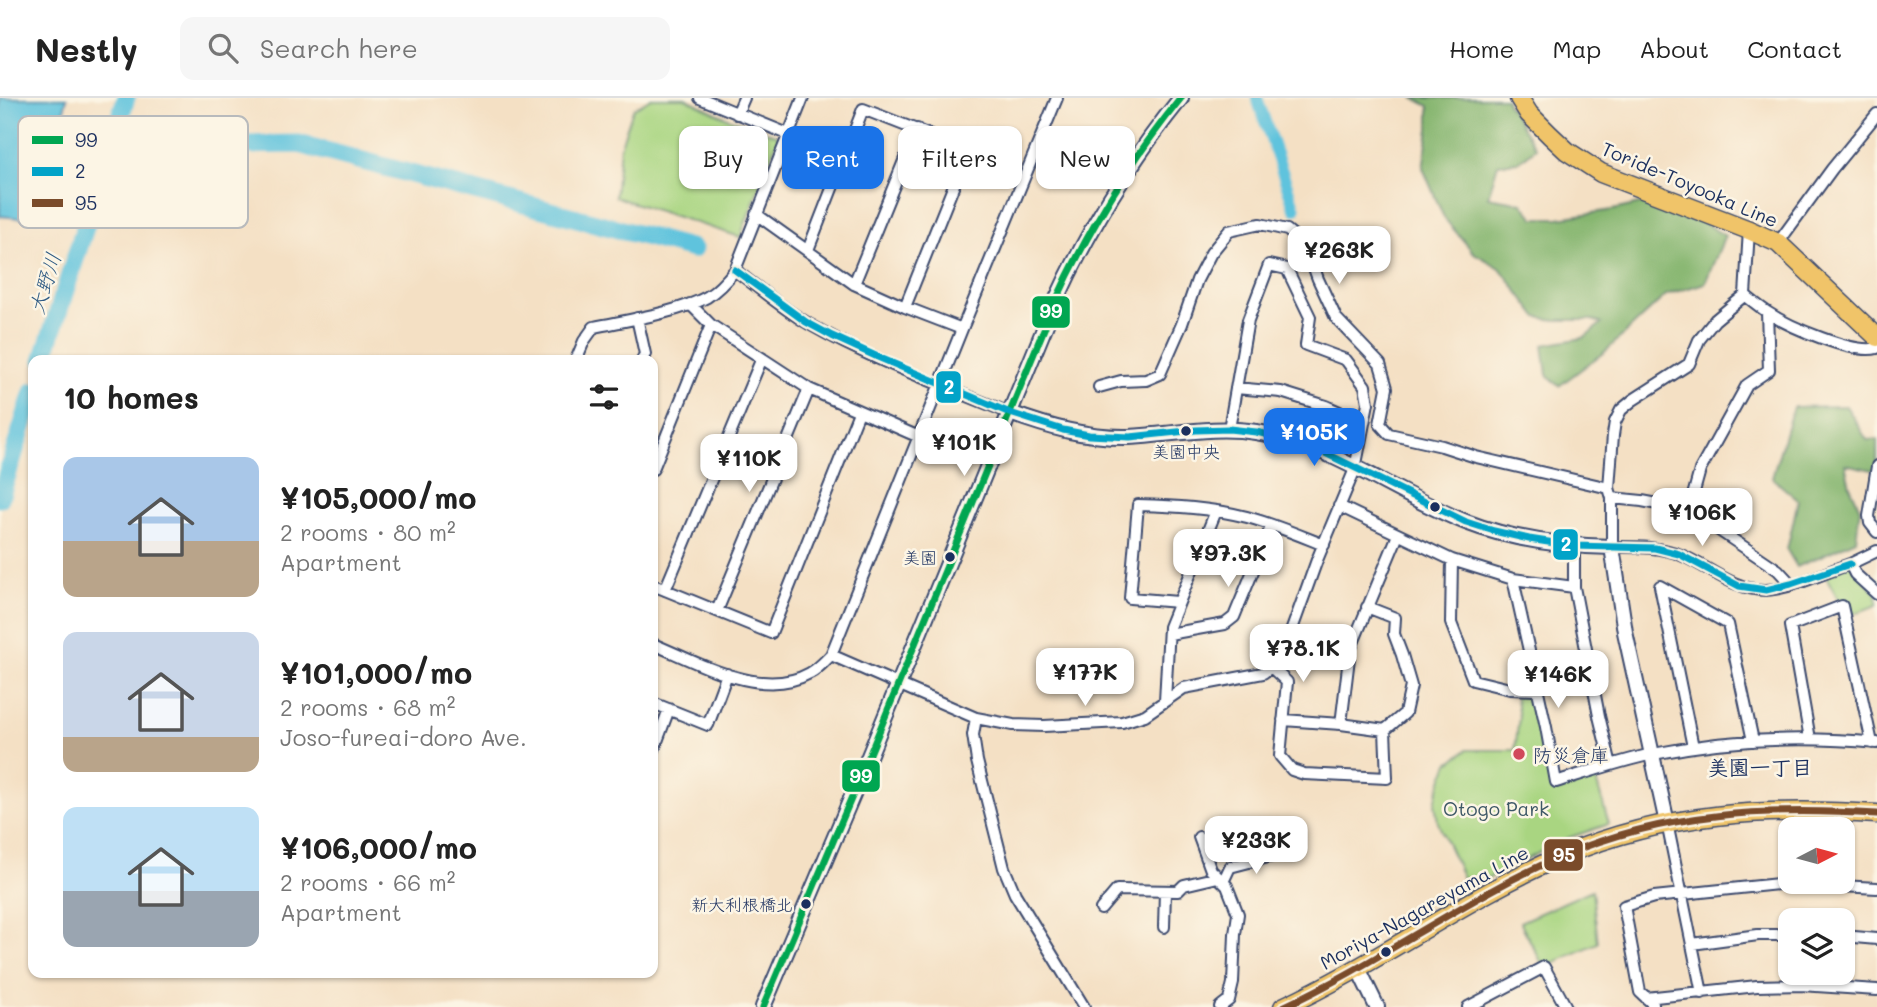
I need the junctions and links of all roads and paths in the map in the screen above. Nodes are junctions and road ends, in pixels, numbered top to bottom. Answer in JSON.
{"nodes":[{"id":1,"x":700,"y":98,"type":"edge"},
{"id":2,"x":744,"y":98,"type":"edge"},
{"id":3,"x":803,"y":98,"type":"edge"},
{"id":4,"x":1057,"y":98,"type":"edge"},
{"id":5,"x":1181,"y":98,"type":"edge"},
{"id":6,"x":1519,"y":98,"type":"edge"},
{"id":7,"x":737,"y":114,"type":"junction"},
{"id":8,"x":1877,"y":114,"type":"edge"},
{"id":9,"x":791,"y":126,"type":"edge"},
{"id":10,"x":910,"y":126,"type":"edge"},
{"id":11,"x":782,"y":132,"type":"edge"},
{"id":12,"x":782,"y":149,"type":"edge"},
{"id":13,"x":898,"y":177,"type":"edge"},
{"id":14,"x":952,"y":189,"type":"edge"},
{"id":15,"x":756,"y":214,"type":"junction"},
{"id":16,"x":1749,"y":230,"type":"junction"},
{"id":17,"x":1778,"y":243,"type":"junction"},
{"id":18,"x":808,"y":250,"type":"junction"},
{"id":19,"x":735,"y":270,"type":"junction"},
{"id":20,"x":854,"y":284,"type":"junction"},
{"id":21,"x":1745,"y":295,"type":"junction"},
{"id":22,"x":690,"y":304,"type":"junction"},
{"id":23,"x":905,"y":307,"type":"junction"},
{"id":24,"x":1767,"y":312,"type":"junction"},
{"id":25,"x":637,"y":318,"type":"junction"},
{"id":26,"x":711,"y":325,"type":"junction"},
{"id":27,"x":962,"y":329,"type":"junction"},
{"id":28,"x":1877,"y":337,"type":"edge"},
{"id":29,"x":1877,"y":348,"type":"edge"},
{"id":30,"x":578,"y":355,"type":"edge"},
{"id":31,"x":644,"y":355,"type":"edge"},
{"id":32,"x":762,"y":358,"type":"junction"},
{"id":33,"x":940,"y":384,"type":"junction"},
{"id":34,"x":1099,"y":387,"type":"dead end"},
{"id":35,"x":1236,"y":388,"type":"junction"},
{"id":36,"x":809,"y":389,"type":"junction"},
{"id":37,"x":859,"y":412,"type":"junction"},
{"id":38,"x":1010,"y":413,"type":"junction"},
{"id":39,"x":1364,"y":422,"type":"junction"},
{"id":40,"x":1229,"y":429,"type":"junction"},
{"id":41,"x":919,"y":437,"type":"junction"},
{"id":42,"x":658,"y":457,"type":"edge"},
{"id":43,"x":1877,"y":466,"type":"edge"},
{"id":44,"x":1355,"y":469,"type":"junction"},
{"id":45,"x":1611,"y":493,"type":"junction"},
{"id":46,"x":1339,"y":506,"type":"junction"},
{"id":47,"x":1689,"y":510,"type":"junction"},
{"id":48,"x":1216,"y":511,"type":"junction"},
{"id":49,"x":1272,"y":525,"type":"junction"},
{"id":50,"x":1877,"y":532,"type":"edge"},
{"id":51,"x":1398,"y":535,"type":"junction"},
{"id":52,"x":1324,"y":545,"type":"junction"},
{"id":53,"x":1574,"y":546,"type":"junction"},
{"id":54,"x":1612,"y":547,"type":"junction"},
{"id":55,"x":1877,"y":551,"type":"edge"},
{"id":56,"x":1451,"y":560,"type":"junction"},
{"id":57,"x":1850,"y":564,"type":"junction"},
{"id":58,"x":1513,"y":579,"type":"junction"},
{"id":59,"x":1791,"y":584,"type":"junction"},
{"id":60,"x":658,"y":587,"type":"edge"},
{"id":61,"x":1574,"y":587,"type":"junction"},
{"id":62,"x":665,"y":590,"type":"junction"},
{"id":63,"x":1877,"y":594,"type":"edge"},
{"id":64,"x":1178,"y":602,"type":"junction"},
{"id":65,"x":1367,"y":607,"type":"junction"},
{"id":66,"x":717,"y":611,"type":"junction"},
{"id":67,"x":1169,"y":634,"type":"junction"},
{"id":68,"x":658,"y":646,"type":"edge"},
{"id":69,"x":831,"y":655,"type":"junction"},
{"id":70,"x":1271,"y":667,"type":"junction"},
{"id":71,"x":727,"y":674,"type":"junction"},
{"id":72,"x":898,"y":685,"type":"junction"},
{"id":73,"x":1536,"y":690,"type":"junction"},
{"id":74,"x":1165,"y":701,"type":"junction"},
{"id":75,"x":658,"y":705,"type":"edge"},
{"id":76,"x":669,"y":709,"type":"junction"},
{"id":77,"x":976,"y":718,"type":"junction"},
{"id":78,"x":1283,"y":720,"type":"junction"},
{"id":79,"x":1340,"y":724,"type":"junction"},
{"id":80,"x":1385,"y":730,"type":"junction"},
{"id":81,"x":658,"y":739,"type":"edge"},
{"id":82,"x":1810,"y":739,"type":"junction"},
{"id":83,"x":1753,"y":741,"type":"junction"},
{"id":84,"x":1874,"y":743,"type":"edge"},
{"id":85,"x":1693,"y":747,"type":"junction"},
{"id":86,"x":1651,"y":754,"type":"junction"},
{"id":87,"x":1611,"y":765,"type":"junction"},
{"id":88,"x":1877,"y":814,"type":"edge"},
{"id":89,"x":1667,"y":823,"type":"junction"},
{"id":90,"x":1199,"y":837,"type":"dead end"},
{"id":91,"x":1276,"y":855,"type":"dead end"},
{"id":92,"x":1221,"y":880,"type":"junction"},
{"id":93,"x":1877,"y":888,"type":"edge"},
{"id":94,"x":1164,"y":891,"type":"junction"},
{"id":95,"x":1681,"y":894,"type":"junction"},
{"id":96,"x":1101,"y":909,"type":"dead end"},
{"id":97,"x":1164,"y":927,"type":"dead end"},
{"id":98,"x":1778,"y":935,"type":"edge"},
{"id":99,"x":1855,"y":937,"type":"edge"},
{"id":100,"x":1877,"y":939,"type":"edge"},
{"id":101,"x":1692,"y":943,"type":"junction"},
{"id":102,"x":1358,"y":968,"type":"junction"},
{"id":103,"x":1877,"y":990,"type":"edge"},
{"id":104,"x":1702,"y":993,"type":"junction"},
{"id":105,"x":1650,"y":1003,"type":"edge"},
{"id":106,"x":763,"y":1007,"type":"edge"},
{"id":107,"x":1084,"y":1007,"type":"edge"},
{"id":108,"x":1220,"y":1007,"type":"edge"},
{"id":109,"x":1283,"y":1007,"type":"edge"},
{"id":110,"x":1377,"y":1007,"type":"edge"},
{"id":111,"x":1468,"y":1007,"type":"edge"},
{"id":112,"x":1566,"y":1007,"type":"edge"}],
"edges":[{"from":1,"to":7,"type":"street"},
{"from":2,"to":7,"type":"street"},
{"from":3,"to":9,"type":"street"},
{"from":4,"to":27,"type":"street"},
{"from":5,"to":38,"type":"street"},
{"from":6,"to":16,"type":"main road","name":"Toride-Toyooka Line"},
{"from":7,"to":11,"type":"street"},
{"from":8,"to":17,"type":"street"},
{"from":10,"to":18,"type":"street"},
{"from":12,"to":15,"type":"street"},
{"from":13,"to":20,"type":"street"},
{"from":14,"to":23,"type":"street"},
{"from":15,"to":18,"type":"street"},
{"from":15,"to":19,"type":"street"},
{"from":16,"to":17,"type":"main road","name":"Toride-Toyooka Line"},
{"from":16,"to":21,"type":"street"},
{"from":17,"to":28,"type":"main road","name":"Toride-Toyooka Line"},
{"from":18,"to":20,"type":"street"},
{"from":19,"to":22,"type":"street"},
{"from":19,"to":33,"type":"street"},
{"from":20,"to":23,"type":"street"},
{"from":21,"to":24,"type":"street"},
{"from":21,"to":45,"type":"street"},
{"from":22,"to":25,"type":"street"},
{"from":22,"to":26,"type":"street"},
{"from":23,"to":27,"type":"street"},
{"from":24,"to":29,"type":"street"},
{"from":24,"to":47,"type":"street"},
{"from":25,"to":30,"type":"street"},
{"from":25,"to":31,"type":"street"},
{"from":26,"to":32,"type":"street"},
{"from":26,"to":42,"type":"street"},
{"from":27,"to":33,"type":"street"},
{"from":32,"to":36,"type":"street"},
{"from":32,"to":62,"type":"street"},
{"from":33,"to":38,"type":"street"},
{"from":33,"to":41,"type":"street"},
{"from":34,"to":45,"type":"street"},
{"from":35,"to":39,"type":"street"},
{"from":35,"to":39,"type":"street"},
{"from":35,"to":40,"type":"street"},
{"from":36,"to":37,"type":"street"},
{"from":36,"to":66,"type":"street"},
{"from":37,"to":41,"type":"street"},
{"from":37,"to":66,"type":"street"},
{"from":38,"to":40,"type":"street"},
{"from":38,"to":72,"type":"street"},
{"from":39,"to":44,"type":"street"},
{"from":40,"to":44,"type":"street"},
{"from":41,"to":69,"type":"street"},
{"from":43,"to":50,"type":"street"},
{"from":44,"to":46,"type":"street"},
{"from":44,"to":53,"type":"street"},
{"from":45,"to":47,"type":"street"},
{"from":45,"to":54,"type":"street"},
{"from":46,"to":51,"type":"street"},
{"from":46,"to":52,"type":"street"},
{"from":47,"to":59,"type":"street"},
{"from":48,"to":49,"type":"street"},
{"from":48,"to":64,"type":"street"},
{"from":48,"to":64,"type":"street"},
{"from":49,"to":52,"type":"street"},
{"from":49,"to":67,"type":"street"},
{"from":51,"to":56,"type":"street"},
{"from":51,"to":65,"type":"street"},
{"from":52,"to":70,"type":"street"},
{"from":53,"to":54,"type":"street"},
{"from":53,"to":61,"type":"street"},
{"from":54,"to":59,"type":"street"},
{"from":54,"to":86,"type":"street"},
{"from":55,"to":57,"type":"street"},
{"from":56,"to":58,"type":"street"},
{"from":56,"to":73,"type":"street"},
{"from":57,"to":59,"type":"street"},
{"from":57,"to":63,"type":"street"},
{"from":58,"to":61,"type":"street"},
{"from":58,"to":73,"type":"street"},
{"from":60,"to":62,"type":"street"},
{"from":61,"to":87,"type":"street"},
{"from":62,"to":66,"type":"street"},
{"from":64,"to":67,"type":"street"},
{"from":65,"to":79,"type":"street"},
{"from":65,"to":80,"type":"street"},
{"from":67,"to":74,"type":"street"},
{"from":68,"to":71,"type":"street"},
{"from":69,"to":71,"type":"street"},
{"from":69,"to":72,"type":"street"},
{"from":70,"to":74,"type":"street"},
{"from":70,"to":78,"type":"street"},
{"from":71,"to":76,"type":"street"},
{"from":72,"to":77,"type":"street"},
{"from":72,"to":106,"type":"street"},
{"from":73,"to":87,"type":"street"},
{"from":74,"to":77,"type":"street"},
{"from":75,"to":76,"type":"street"},
{"from":76,"to":81,"type":"street"},
{"from":77,"to":107,"type":"street"},
{"from":78,"to":79,"type":"street"},
{"from":78,"to":80,"type":"street"},
{"from":79,"to":80,"type":"street"},
{"from":82,"to":83,"type":"street"},
{"from":82,"to":84,"type":"street"},
{"from":82,"to":84,"type":"street"},
{"from":83,"to":85,"type":"street"},
{"from":83,"to":85,"type":"street"},
{"from":85,"to":86,"type":"street"},
{"from":86,"to":87,"type":"street"},
{"from":86,"to":89,"type":"street"},
{"from":88,"to":89,"type":"main road","name":"Moriya-Nagareyama Line"},
{"from":89,"to":95,"type":"street"},
{"from":89,"to":102,"type":"main road","name":"Moriya-Nagareyama Line"},
{"from":90,"to":92,"type":"street"},
{"from":91,"to":92,"type":"street"},
{"from":92,"to":94,"type":"street"},
{"from":92,"to":108,"type":"street"},
{"from":93,"to":95,"type":"street"},
{"from":94,"to":96,"type":"street"},
{"from":94,"to":97,"type":"street"},
{"from":95,"to":101,"type":"street"},
{"from":95,"to":105,"type":"street"},
{"from":98,"to":101,"type":"street"},
{"from":99,"to":100,"type":"street"},
{"from":101,"to":104,"type":"street"},
{"from":102,"to":109,"type":"main road","name":"Moriya-Nagareyama Line"},
{"from":102,"to":110,"type":"street"},
{"from":103,"to":104,"type":"street"},
{"from":104,"to":105,"type":"street"},
{"from":111,"to":112,"type":"street"}]}
